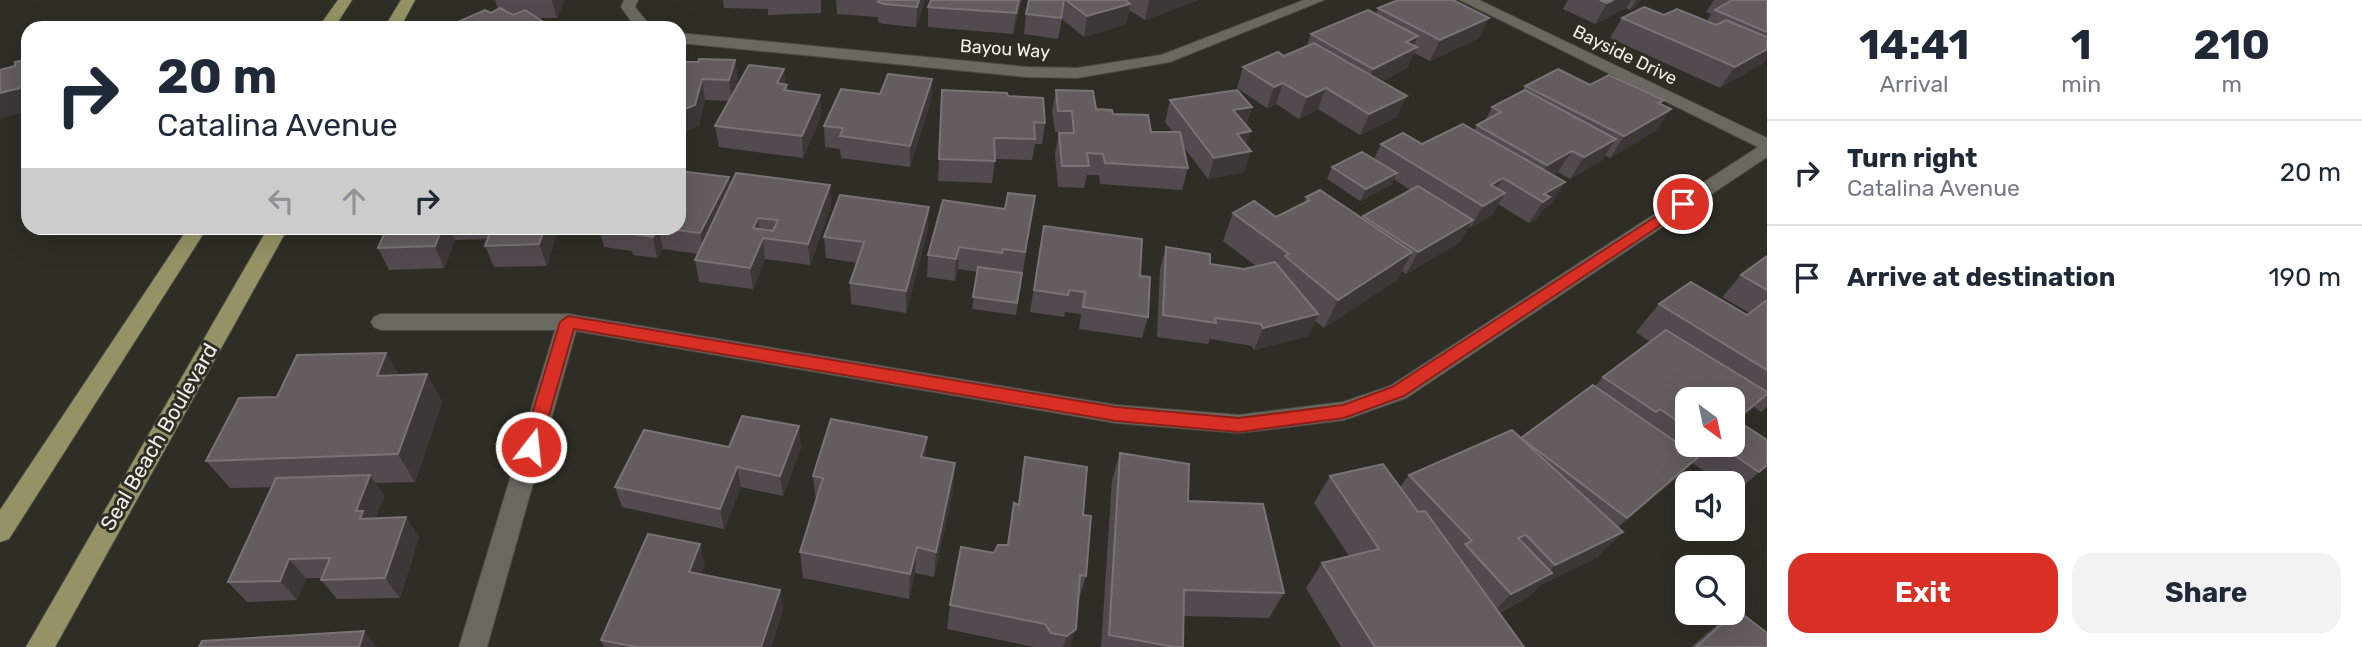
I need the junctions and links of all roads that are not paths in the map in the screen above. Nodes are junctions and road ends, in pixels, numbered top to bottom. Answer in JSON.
{"nodes":[{"id":1,"x":345,"y":0,"type":"edge"},
{"id":2,"x":408,"y":0,"type":"edge"},
{"id":3,"x":631,"y":0,"type":"edge"},
{"id":4,"x":1317,"y":0,"type":"edge"},
{"id":5,"x":1467,"y":0,"type":"edge"},
{"id":6,"x":332,"y":21,"type":"edge"},
{"id":7,"x":396,"y":21,"type":"edge"},
{"id":8,"x":639,"y":21,"type":"edge"},
{"id":9,"x":686,"y":39,"type":"edge"},
{"id":10,"x":1767,"y":147,"type":"edge"},
{"id":11,"x":192,"y":235,"type":"edge"},
{"id":12,"x":274,"y":235,"type":"edge"},
{"id":13,"x":381,"y":322,"type":"dead end"},
{"id":14,"x":568,"y":322,"type":"junction"},
{"id":15,"x":0,"y":531,"type":"edge"},
{"id":16,"x":40,"y":647,"type":"edge"},
{"id":17,"x":473,"y":647,"type":"edge"}],
"edges":[{"from":1,"to":6,"type":"main road"},
{"from":2,"to":7,"type":"main road"},
{"from":3,"to":8,"type":"street"},
{"from":4,"to":9,"type":"street","name":"Bayou Way"},
{"from":5,"to":10,"type":"street","name":"Bayside Drive"},
{"from":10,"to":14,"type":"street"},
{"from":11,"to":15,"type":"main road"},
{"from":12,"to":16,"type":"main road","name":"Seal Beach Boulevard"},
{"from":13,"to":14,"type":"street"},
{"from":14,"to":17,"type":"street"}]}
